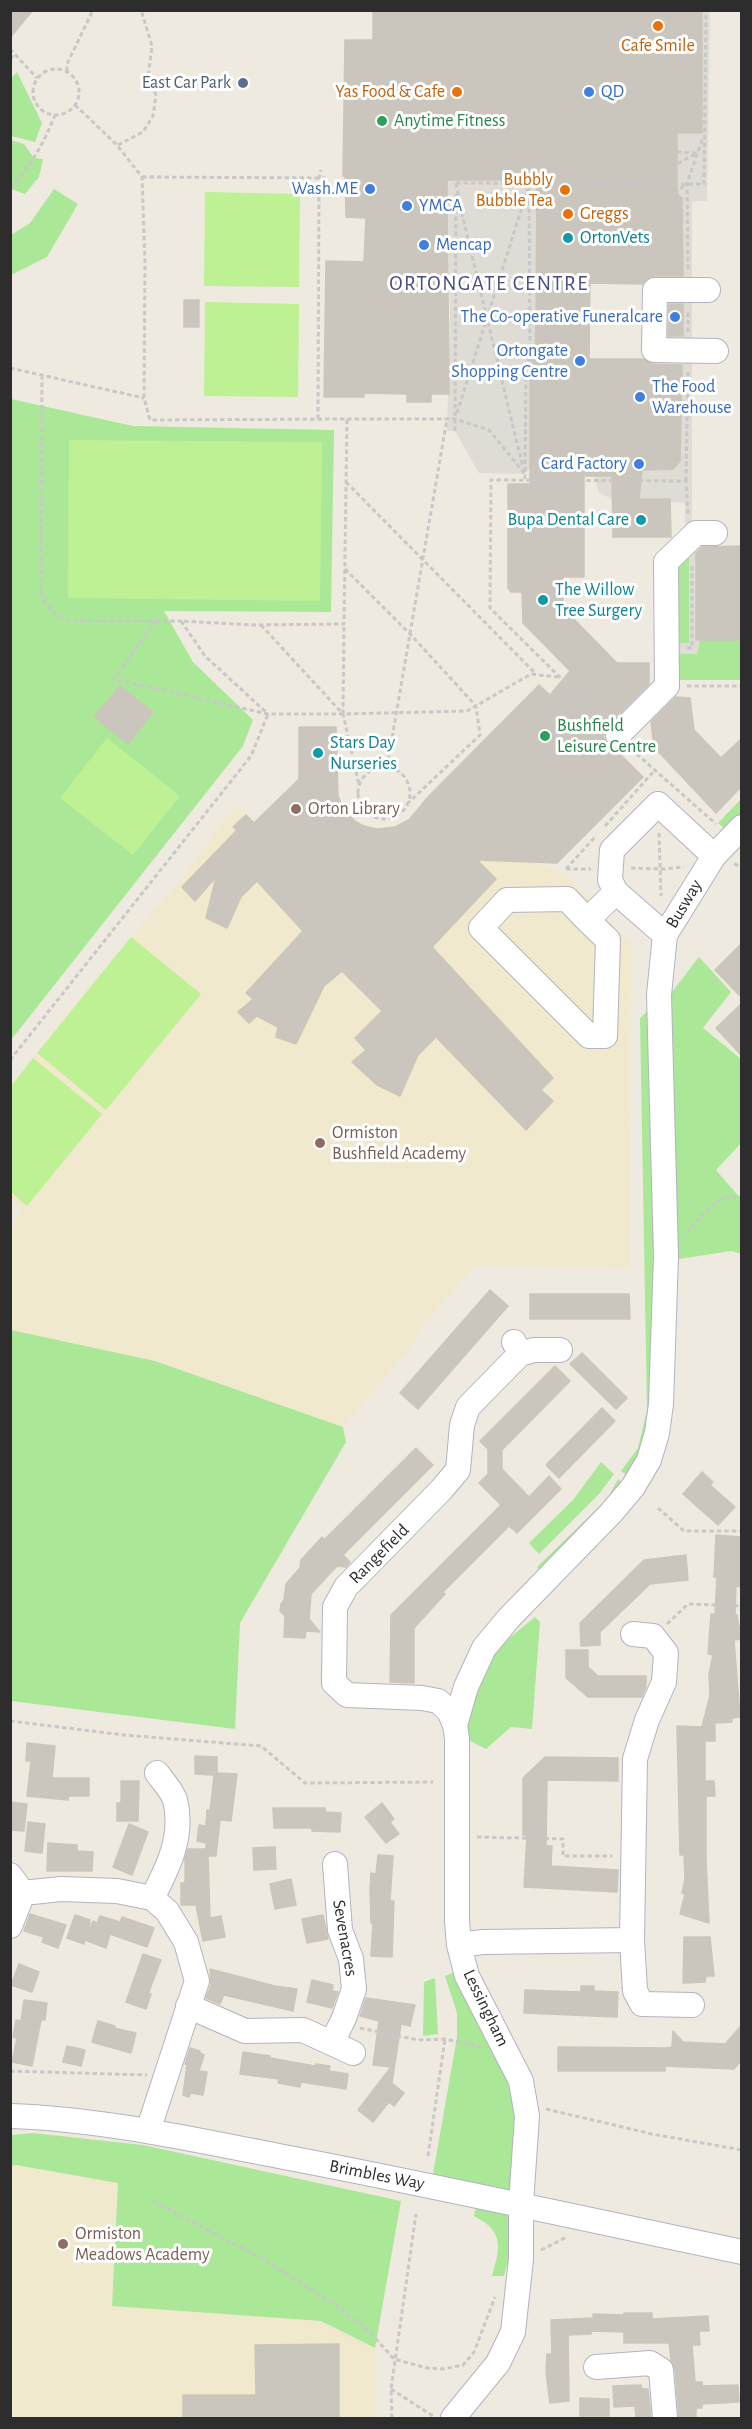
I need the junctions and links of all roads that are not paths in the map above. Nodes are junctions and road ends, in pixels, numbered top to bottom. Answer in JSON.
{"nodes":[{"id":1,"x":708,"y":290,"type":"dead end"},
{"id":2,"x":716,"y":351,"type":"dead end"},
{"id":3,"x":715,"y":533,"type":"dead end"},
{"id":4,"x":618,"y":735,"type":"dead end"},
{"id":5,"x":732,"y":828,"type":"edge"},
{"id":6,"x":704,"y":861,"type":"junction"},
{"id":7,"x":616,"y":892,"type":"junction"},
{"id":8,"x":587,"y":920,"type":"junction"},
{"id":9,"x":665,"y":935,"type":"junction"},
{"id":10,"x":560,"y":1350,"type":"dead end"},
{"id":11,"x":643,"y":1635,"type":"road end"},
{"id":12,"x":455,"y":1725,"type":"junction"},
{"id":13,"x":157,"y":1773,"type":"dead end"},
{"id":14,"x":335,"y":1864,"type":"dead end"},
{"id":15,"x":17,"y":1884,"type":"edge"},
{"id":16,"x":152,"y":1898,"type":"junction"},
{"id":17,"x":10,"y":1926,"type":"edge"},
{"id":18,"x":632,"y":1940,"type":"junction"},
{"id":19,"x":459,"y":1946,"type":"junction"},
{"id":20,"x":692,"y":2005,"type":"dead end"},
{"id":21,"x":188,"y":2006,"type":"junction"},
{"id":22,"x":10,"y":2116,"type":"edge"},
{"id":23,"x":148,"y":2131,"type":"junction"},
{"id":24,"x":521,"y":2204,"type":"junction"},
{"id":25,"x":741,"y":2252,"type":"edge"},
{"id":26,"x":597,"y":2367,"type":"dead end"},
{"id":27,"x":443,"y":2417,"type":"edge"},
{"id":28,"x":664,"y":2418,"type":"edge"}],
"edges":[{"from":1,"to":2,"type":"street"},
{"from":3,"to":4,"type":"street"},
{"from":5,"to":6,"type":"street","name":"Busway"},
{"from":6,"to":7,"type":"street"},
{"from":6,"to":9,"type":"street","name":"Busway"},
{"from":7,"to":8,"type":"street"},
{"from":7,"to":9,"type":"street"},
{"from":8,"to":8,"type":"street"},
{"from":9,"to":12,"type":"street","name":"Busway"},
{"from":10,"to":12,"type":"street","name":"Rangefield"},
{"from":11,"to":18,"type":"street"},
{"from":12,"to":19,"type":"street"},
{"from":13,"to":16,"type":"street"},
{"from":14,"to":21,"type":"street","name":"Sevenacres"},
{"from":15,"to":16,"type":"street"},
{"from":15,"to":17,"type":"street"},
{"from":16,"to":21,"type":"street"},
{"from":18,"to":19,"type":"street","name":"Lessingham"},
{"from":18,"to":20,"type":"street"},
{"from":19,"to":24,"type":"street","name":"Lessingham"},
{"from":21,"to":23,"type":"street"},
{"from":22,"to":23,"type":"street","name":"Brimbles Way"},
{"from":23,"to":24,"type":"street","name":"Brimbles Way"},
{"from":24,"to":25,"type":"street","name":"Brimbles Way"},
{"from":24,"to":27,"type":"street","name":"Lessingham"},
{"from":26,"to":28,"type":"street"}]}
